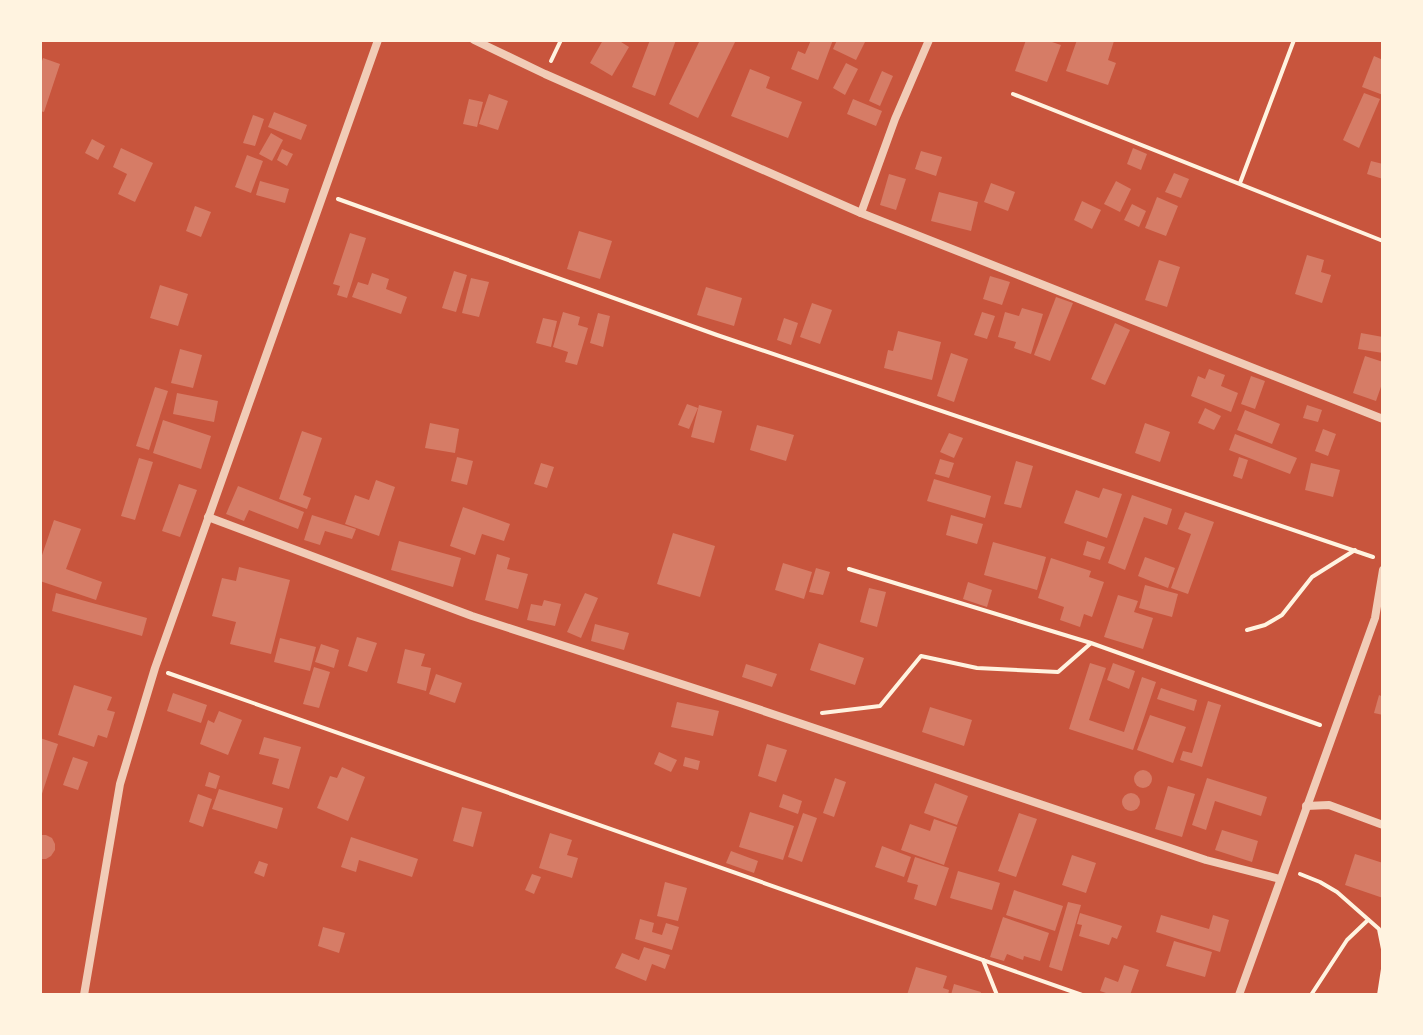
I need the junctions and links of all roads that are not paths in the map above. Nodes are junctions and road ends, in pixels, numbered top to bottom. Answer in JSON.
{"nodes":[{"id":1,"x":378,"y":40,"type":"edge"},
{"id":2,"x":474,"y":40,"type":"edge"},
{"id":3,"x":929,"y":40,"type":"edge"},
{"id":4,"x":861,"y":213,"type":"junction"},
{"id":5,"x":1383,"y":419,"type":"edge"},
{"id":6,"x":208,"y":517,"type":"junction"},
{"id":7,"x":1383,"y":570,"type":"edge"},
{"id":8,"x":1379,"y":620,"type":"edge"},
{"id":9,"x":1306,"y":806,"type":"junction"},
{"id":10,"x":1383,"y":825,"type":"edge"},
{"id":11,"x":1280,"y":879,"type":"junction"},
{"id":12,"x":84,"y":995,"type":"edge"},
{"id":13,"x":1239,"y":995,"type":"edge"}],
"edges":[{"from":1,"to":6,"type":"street"},
{"from":2,"to":4,"type":"street"},
{"from":3,"to":4,"type":"street"},
{"from":4,"to":5,"type":"street"},
{"from":6,"to":11,"type":"street"},
{"from":6,"to":12,"type":"street"},
{"from":7,"to":8,"type":"street"},
{"from":8,"to":9,"type":"street"},
{"from":9,"to":10,"type":"street"},
{"from":9,"to":11,"type":"street"},
{"from":11,"to":13,"type":"street"}]}
